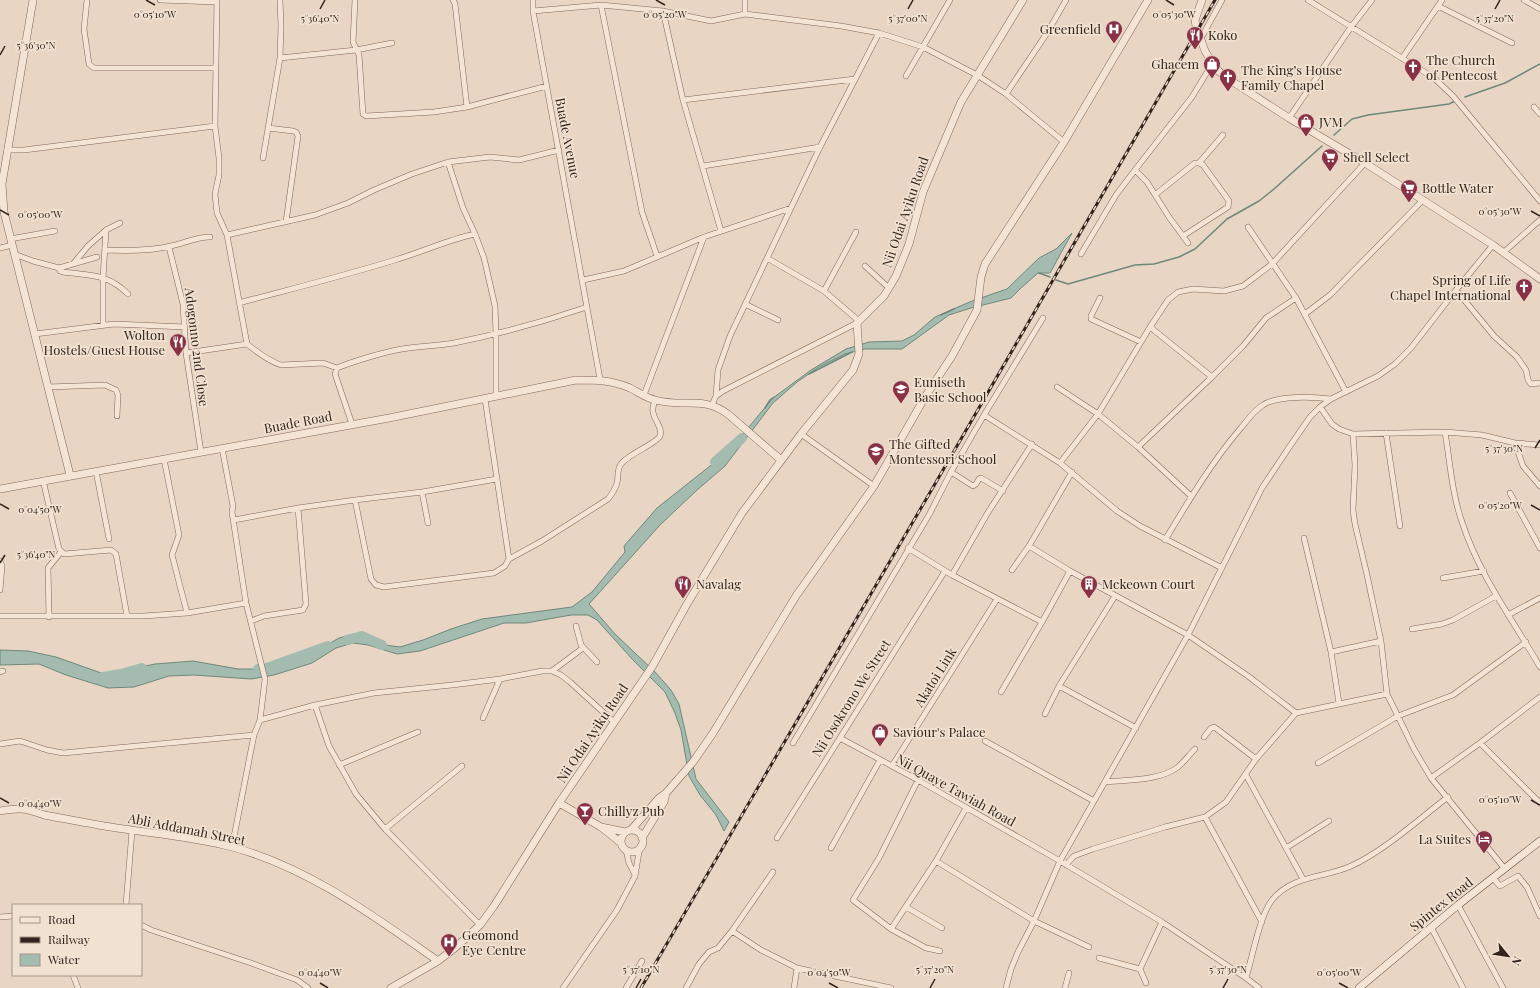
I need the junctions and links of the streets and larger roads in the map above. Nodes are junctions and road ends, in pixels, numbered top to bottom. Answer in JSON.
{"nodes":[{"id":1,"x":33,"y":0,"type":"edge"},
{"id":2,"x":87,"y":0,"type":"edge"},
{"id":3,"x":160,"y":0,"type":"edge"},
{"id":4,"x":280,"y":0,"type":"edge"},
{"id":5,"x":354,"y":0,"type":"edge"},
{"id":6,"x":453,"y":0,"type":"edge"},
{"id":7,"x":533,"y":0,"type":"edge"},
{"id":8,"x":745,"y":0,"type":"edge"},
{"id":9,"x":950,"y":0,"type":"edge"},
{"id":10,"x":1023,"y":0,"type":"edge"},
{"id":11,"x":1066,"y":0,"type":"edge"},
{"id":12,"x":1148,"y":0,"type":"edge"},
{"id":13,"x":1202,"y":0,"type":"edge"},
{"id":14,"x":1222,"y":0,"type":"edge"},
{"id":15,"x":1308,"y":0,"type":"edge"},
{"id":16,"x":1372,"y":0,"type":"edge"},
{"id":17,"x":1442,"y":0,"type":"edge"},
{"id":18,"x":1524,"y":0,"type":"edge"},
{"id":19,"x":217,"y":1,"type":"edge"},
{"id":20,"x":601,"y":5,"type":"junction"},
{"id":21,"x":1438,"y":6,"type":"junction"},
{"id":22,"x":1540,"y":9,"type":"edge"},
{"id":23,"x":533,"y":11,"type":"junction"},
{"id":24,"x":663,"y":11,"type":"junction"},
{"id":25,"x":745,"y":14,"type":"junction"},
{"id":26,"x":1351,"y":27,"type":"junction"},
{"id":27,"x":879,"y":33,"type":"junction"},
{"id":28,"x":1200,"y":40,"type":"junction"},
{"id":29,"x":392,"y":43,"type":"dead end"},
{"id":30,"x":1512,"y":43,"type":"dead end"},
{"id":31,"x":923,"y":47,"type":"junction"},
{"id":32,"x":356,"y":50,"type":"junction"},
{"id":33,"x":1403,"y":57,"type":"junction"},
{"id":34,"x":280,"y":58,"type":"junction"},
{"id":35,"x":1212,"y":64,"type":"junction"},
{"id":36,"x":216,"y":68,"type":"junction"},
{"id":37,"x":977,"y":75,"type":"junction"},
{"id":38,"x":906,"y":76,"type":"dead end"},
{"id":39,"x":855,"y":79,"type":"junction"},
{"id":40,"x":547,"y":86,"type":"junction"},
{"id":41,"x":1006,"y":94,"type":"junction"},
{"id":42,"x":683,"y":100,"type":"junction"},
{"id":43,"x":467,"y":107,"type":"junction"},
{"id":44,"x":1534,"y":107,"type":"dead end"},
{"id":45,"x":1540,"y":114,"type":"edge"},
{"id":46,"x":1289,"y":118,"type":"junction"},
{"id":47,"x":215,"y":126,"type":"junction"},
{"id":48,"x":268,"y":128,"type":"junction"},
{"id":49,"x":1223,"y":135,"type":"dead end"},
{"id":50,"x":1064,"y":142,"type":"junction"},
{"id":51,"x":820,"y":147,"type":"junction"},
{"id":52,"x":7,"y":150,"type":"junction"},
{"id":53,"x":559,"y":150,"type":"junction"},
{"id":54,"x":263,"y":158,"type":"dead end"},
{"id":55,"x":448,"y":162,"type":"junction"},
{"id":56,"x":1199,"y":163,"type":"junction"},
{"id":57,"x":1364,"y":164,"type":"junction"},
{"id":58,"x":703,"y":166,"type":"junction"},
{"id":59,"x":1135,"y":170,"type":"junction"},
{"id":60,"x":1156,"y":194,"type":"junction"},
{"id":61,"x":1423,"y":200,"type":"junction"},
{"id":62,"x":1540,"y":201,"type":"edge"},
{"id":63,"x":791,"y":208,"type":"junction"},
{"id":64,"x":1540,"y":220,"type":"edge"},
{"id":65,"x":286,"y":222,"type":"junction"},
{"id":66,"x":120,"y":223,"type":"dead end"},
{"id":67,"x":1248,"y":227,"type":"dead end"},
{"id":68,"x":106,"y":230,"type":"junction"},
{"id":69,"x":55,"y":231,"type":"dead end"},
{"id":70,"x":721,"y":231,"type":"junction"},
{"id":71,"x":856,"y":232,"type":"dead end"},
{"id":72,"x":475,"y":234,"type":"junction"},
{"id":73,"x":227,"y":235,"type":"junction"},
{"id":74,"x":1183,"y":236,"type":"junction"},
{"id":75,"x":210,"y":237,"type":"dead end"},
{"id":76,"x":704,"y":237,"type":"junction"},
{"id":77,"x":11,"y":242,"type":"junction"},
{"id":78,"x":1188,"y":243,"type":"dead end"},
{"id":79,"x":1493,"y":245,"type":"junction"},
{"id":80,"x":169,"y":247,"type":"junction"},
{"id":81,"x":0,"y":248,"type":"edge"},
{"id":82,"x":106,"y":250,"type":"junction"},
{"id":83,"x":1504,"y":252,"type":"junction"},
{"id":84,"x":14,"y":254,"type":"junction"},
{"id":85,"x":1081,"y":254,"type":"dead end"},
{"id":86,"x":657,"y":256,"type":"junction"},
{"id":87,"x":97,"y":257,"type":"dead end"},
{"id":88,"x":767,"y":258,"type":"junction"},
{"id":89,"x":73,"y":264,"type":"junction"},
{"id":90,"x":1272,"y":264,"type":"junction"},
{"id":91,"x":864,"y":266,"type":"dead end"},
{"id":92,"x":59,"y":268,"type":"junction"},
{"id":93,"x":103,"y":278,"type":"junction"},
{"id":94,"x":1540,"y":279,"type":"edge"},
{"id":95,"x":583,"y":280,"type":"junction"},
{"id":96,"x":889,"y":288,"type":"junction"},
{"id":97,"x":1456,"y":290,"type":"junction"},
{"id":98,"x":824,"y":291,"type":"junction"},
{"id":99,"x":128,"y":294,"type":"dead end"},
{"id":100,"x":1100,"y":298,"type":"dead end"},
{"id":101,"x":1296,"y":298,"type":"junction"},
{"id":102,"x":239,"y":303,"type":"junction"},
{"id":103,"x":744,"y":304,"type":"junction"},
{"id":104,"x":587,"y":307,"type":"junction"},
{"id":105,"x":1305,"y":314,"type":"junction"},
{"id":106,"x":1043,"y":318,"type":"dead end"},
{"id":107,"x":778,"y":320,"type":"dead end"},
{"id":108,"x":858,"y":322,"type":"junction"},
{"id":109,"x":103,"y":325,"type":"junction"},
{"id":110,"x":185,"y":327,"type":"junction"},
{"id":111,"x":1150,"y":327,"type":"junction"},
{"id":112,"x":35,"y":334,"type":"junction"},
{"id":113,"x":496,"y":334,"type":"junction"},
{"id":114,"x":1141,"y":342,"type":"junction"},
{"id":115,"x":247,"y":344,"type":"junction"},
{"id":116,"x":186,"y":353,"type":"junction"},
{"id":117,"x":337,"y":368,"type":"junction"},
{"id":118,"x":1212,"y":377,"type":"junction"},
{"id":119,"x":600,"y":380,"type":"junction"},
{"id":120,"x":1540,"y":383,"type":"edge"},
{"id":121,"x":1057,"y":386,"type":"dead end"},
{"id":122,"x":48,"y":387,"type":"junction"},
{"id":123,"x":1346,"y":392,"type":"junction"},
{"id":124,"x":644,"y":395,"type":"junction"},
{"id":125,"x":716,"y":396,"type":"junction"},
{"id":126,"x":496,"y":397,"type":"junction"},
{"id":127,"x":485,"y":399,"type":"junction"},
{"id":128,"x":1331,"y":399,"type":"junction"},
{"id":129,"x":655,"y":400,"type":"junction"},
{"id":130,"x":712,"y":404,"type":"junction"},
{"id":131,"x":1320,"y":407,"type":"junction"},
{"id":132,"x":1098,"y":414,"type":"junction"},
{"id":133,"x":984,"y":415,"type":"junction"},
{"id":134,"x":117,"y":416,"type":"dead end"},
{"id":135,"x":352,"y":424,"type":"junction"},
{"id":136,"x":1446,"y":432,"type":"junction"},
{"id":137,"x":1386,"y":433,"type":"junction"},
{"id":138,"x":801,"y":434,"type":"junction"},
{"id":139,"x":1354,"y":434,"type":"junction"},
{"id":140,"x":1515,"y":443,"type":"junction"},
{"id":141,"x":1032,"y":444,"type":"junction"},
{"id":142,"x":1540,"y":445,"type":"edge"},
{"id":143,"x":1138,"y":447,"type":"junction"},
{"id":144,"x":222,"y":448,"type":"junction"},
{"id":145,"x":200,"y":452,"type":"junction"},
{"id":146,"x":164,"y":459,"type":"junction"},
{"id":147,"x":781,"y":460,"type":"junction"},
{"id":148,"x":1060,"y":463,"type":"junction"},
{"id":149,"x":96,"y":471,"type":"junction"},
{"id":150,"x":951,"y":472,"type":"junction"},
{"id":151,"x":1072,"y":472,"type":"junction"},
{"id":152,"x":70,"y":475,"type":"junction"},
{"id":153,"x":496,"y":479,"type":"junction"},
{"id":154,"x":43,"y":480,"type":"junction"},
{"id":155,"x":874,"y":486,"type":"junction"},
{"id":156,"x":1540,"y":486,"type":"edge"},
{"id":157,"x":0,"y":489,"type":"edge"},
{"id":158,"x":1003,"y":491,"type":"junction"},
{"id":159,"x":422,"y":492,"type":"junction"},
{"id":160,"x":1510,"y":493,"type":"dead end"},
{"id":161,"x":1191,"y":496,"type":"junction"},
{"id":162,"x":355,"y":500,"type":"junction"},
{"id":163,"x":298,"y":508,"type":"junction"},
{"id":164,"x":234,"y":520,"type":"junction"},
{"id":165,"x":428,"y":523,"type":"dead end"},
{"id":166,"x":1400,"y":526,"type":"dead end"},
{"id":167,"x":1304,"y":538,"type":"dead end"},
{"id":168,"x":109,"y":539,"type":"dead end"},
{"id":169,"x":1165,"y":540,"type":"junction"},
{"id":170,"x":1029,"y":546,"type":"junction"},
{"id":171,"x":908,"y":548,"type":"junction"},
{"id":172,"x":1540,"y":548,"type":"edge"},
{"id":173,"x":60,"y":552,"type":"junction"},
{"id":174,"x":509,"y":558,"type":"junction"},
{"id":175,"x":0,"y":561,"type":"edge"},
{"id":176,"x":1222,"y":568,"type":"junction"},
{"id":177,"x":1012,"y":570,"type":"dead end"},
{"id":178,"x":945,"y":571,"type":"junction"},
{"id":179,"x":1484,"y":571,"type":"junction"},
{"id":180,"x":1070,"y":572,"type":"junction"},
{"id":181,"x":952,"y":575,"type":"junction"},
{"id":182,"x":1443,"y":578,"type":"dead end"},
{"id":183,"x":0,"y":590,"type":"edge"},
{"id":184,"x":1115,"y":596,"type":"junction"},
{"id":185,"x":1496,"y":596,"type":"junction"},
{"id":186,"x":1540,"y":598,"type":"edge"},
{"id":187,"x":997,"y":599,"type":"junction"},
{"id":188,"x":246,"y":603,"type":"junction"},
{"id":189,"x":188,"y":614,"type":"junction"},
{"id":190,"x":1508,"y":615,"type":"junction"},
{"id":191,"x":0,"y":616,"type":"edge"},
{"id":192,"x":127,"y":616,"type":"junction"},
{"id":193,"x":49,"y":617,"type":"junction"},
{"id":194,"x":251,"y":621,"type":"junction"},
{"id":195,"x":1042,"y":622,"type":"junction"},
{"id":196,"x":576,"y":626,"type":"dead end"},
{"id":197,"x":1412,"y":629,"type":"dead end"},
{"id":198,"x":1188,"y":635,"type":"junction"},
{"id":199,"x":1381,"y":641,"type":"junction"},
{"id":200,"x":1526,"y":642,"type":"junction"},
{"id":201,"x":583,"y":648,"type":"junction"},
{"id":202,"x":1331,"y":652,"type":"junction"},
{"id":203,"x":597,"y":662,"type":"dead end"},
{"id":204,"x":1540,"y":666,"type":"edge"},
{"id":205,"x":552,"y":671,"type":"junction"},
{"id":206,"x":500,"y":679,"type":"junction"},
{"id":207,"x":1059,"y":686,"type":"junction"},
{"id":208,"x":1000,"y":692,"type":"dead end"},
{"id":209,"x":1387,"y":694,"type":"junction"},
{"id":210,"x":1540,"y":697,"type":"edge"},
{"id":211,"x":1338,"y":703,"type":"junction"},
{"id":212,"x":315,"y":705,"type":"junction"},
{"id":213,"x":1296,"y":713,"type":"junction"},
{"id":214,"x":1045,"y":714,"type":"dead end"},
{"id":215,"x":1398,"y":716,"type":"junction"},
{"id":216,"x":483,"y":718,"type":"dead end"},
{"id":217,"x":260,"y":720,"type":"junction"},
{"id":218,"x":614,"y":722,"type":"junction"},
{"id":219,"x":1136,"y":728,"type":"junction"},
{"id":220,"x":418,"y":732,"type":"dead end"},
{"id":221,"x":254,"y":735,"type":"junction"},
{"id":222,"x":1204,"y":737,"type":"dead end"},
{"id":223,"x":840,"y":738,"type":"junction"},
{"id":224,"x":985,"y":741,"type":"dead end"},
{"id":225,"x":793,"y":743,"type":"dead end"},
{"id":226,"x":1480,"y":743,"type":"junction"},
{"id":227,"x":0,"y":744,"type":"edge"},
{"id":228,"x":1195,"y":749,"type":"dead end"},
{"id":229,"x":1256,"y":759,"type":"junction"},
{"id":230,"x":880,"y":760,"type":"junction"},
{"id":231,"x":1318,"y":763,"type":"dead end"},
{"id":232,"x":339,"y":765,"type":"junction"},
{"id":233,"x":462,"y":766,"type":"dead end"},
{"id":234,"x":892,"y":766,"type":"junction"},
{"id":235,"x":1246,"y":775,"type":"junction"},
{"id":236,"x":1431,"y":778,"type":"junction"},
{"id":237,"x":918,"y":780,"type":"junction"},
{"id":238,"x":1105,"y":782,"type":"junction"},
{"id":239,"x":666,"y":793,"type":"junction"},
{"id":240,"x":1448,"y":797,"type":"junction"},
{"id":241,"x":1094,"y":801,"type":"junction"},
{"id":242,"x":559,"y":803,"type":"junction"},
{"id":243,"x":1540,"y":803,"type":"edge"},
{"id":244,"x":966,"y":808,"type":"junction"},
{"id":245,"x":0,"y":811,"type":"edge"},
{"id":246,"x":1205,"y":817,"type":"junction"},
{"id":247,"x":1330,"y":821,"type":"dead end"},
{"id":248,"x":601,"y":827,"type":"junction"},
{"id":249,"x":385,"y":829,"type":"junction"},
{"id":250,"x":132,"y":831,"type":"junction"},
{"id":251,"x":628,"y":831,"type":"junction"},
{"id":252,"x":642,"y":838,"type":"junction"},
{"id":253,"x":777,"y":838,"type":"dead end"},
{"id":254,"x":1540,"y":841,"type":"edge"},
{"id":255,"x":621,"y":843,"type":"junction"},
{"id":256,"x":640,"y":846,"type":"junction"},
{"id":257,"x":232,"y":847,"type":"junction"},
{"id":258,"x":831,"y":848,"type":"dead end"},
{"id":259,"x":1286,"y":848,"type":"junction"},
{"id":260,"x":626,"y":850,"type":"junction"},
{"id":261,"x":936,"y":861,"type":"junction"},
{"id":262,"x":1060,"y":861,"type":"junction"},
{"id":263,"x":1066,"y":865,"type":"junction"},
{"id":264,"x":1504,"y":869,"type":"junction"},
{"id":265,"x":773,"y":872,"type":"dead end"},
{"id":266,"x":635,"y":876,"type":"junction"},
{"id":267,"x":1493,"y":878,"type":"junction"},
{"id":268,"x":1303,"y":879,"type":"junction"},
{"id":269,"x":126,"y":904,"type":"edge"},
{"id":270,"x":1458,"y":905,"type":"junction"},
{"id":271,"x":906,"y":907,"type":"junction"},
{"id":272,"x":12,"y":916,"type":"edge"},
{"id":273,"x":1540,"y":916,"type":"edge"},
{"id":274,"x":0,"y":917,"type":"edge"},
{"id":275,"x":1034,"y":921,"type":"junction"},
{"id":276,"x":1162,"y":922,"type":"junction"},
{"id":277,"x":1262,"y":922,"type":"junction"},
{"id":278,"x":480,"y":925,"type":"junction"},
{"id":279,"x":142,"y":926,"type":"edge"},
{"id":280,"x":1431,"y":927,"type":"junction"},
{"id":281,"x":942,"y":928,"type":"dead end"},
{"id":282,"x":892,"y":929,"type":"junction"},
{"id":283,"x":732,"y":931,"type":"junction"},
{"id":284,"x":1089,"y":947,"type":"dead end"},
{"id":285,"x":940,"y":951,"type":"dead end"},
{"id":286,"x":1099,"y":958,"type":"dead end"},
{"id":287,"x":642,"y":960,"type":"dead end"},
{"id":288,"x":438,"y":961,"type":"junction"},
{"id":289,"x":797,"y":968,"type":"junction"},
{"id":290,"x":1140,"y":969,"type":"junction"},
{"id":291,"x":1069,"y":973,"type":"dead end"},
{"id":292,"x":73,"y":976,"type":"edge"},
{"id":293,"x":1246,"y":978,"type":"junction"},
{"id":294,"x":1146,"y":983,"type":"dead end"},
{"id":295,"x":78,"y":988,"type":"edge"},
{"id":296,"x":308,"y":988,"type":"edge"},
{"id":297,"x":391,"y":988,"type":"edge"},
{"id":298,"x":563,"y":988,"type":"edge"},
{"id":299,"x":626,"y":988,"type":"edge"},
{"id":300,"x":686,"y":988,"type":"edge"},
{"id":301,"x":794,"y":988,"type":"edge"},
{"id":302,"x":892,"y":988,"type":"edge"},
{"id":303,"x":1006,"y":988,"type":"edge"},
{"id":304,"x":1065,"y":988,"type":"edge"},
{"id":305,"x":1259,"y":988,"type":"edge"},
{"id":306,"x":1359,"y":988,"type":"edge"},
{"id":307,"x":1463,"y":988,"type":"edge"},
{"id":308,"x":1503,"y":988,"type":"edge"}],
"edges":[{"from":1,"to":52,"type":"street"},
{"from":2,"to":36,"type":"street"},
{"from":3,"to":19,"type":"street"},
{"from":4,"to":34,"type":"street"},
{"from":5,"to":32,"type":"street"},
{"from":6,"to":43,"type":"street"},
{"from":7,"to":23,"type":"street","name":"Buade Avenue"},
{"from":8,"to":25,"type":"street"},
{"from":9,"to":31,"type":"street"},
{"from":10,"to":37,"type":"street","name":"Nii Odai Ayiku Road"},
{"from":11,"to":41,"type":"street"},
{"from":12,"to":50,"type":"street"},
{"from":13,"to":28,"type":"street"},
{"from":14,"to":28,"type":"street"},
{"from":15,"to":26,"type":"street"},
{"from":16,"to":26,"type":"street"},
{"from":17,"to":21,"type":"street"},
{"from":18,"to":22,"type":"street"},
{"from":19,"to":36,"type":"street"},
{"from":20,"to":23,"type":"street"},
{"from":20,"to":24,"type":"street"},
{"from":20,"to":86,"type":"street"},
{"from":21,"to":30,"type":"street"},
{"from":21,"to":33,"type":"street"},
{"from":23,"to":40,"type":"street","name":"Buade Avenue"},
{"from":24,"to":25,"type":"street"},
{"from":24,"to":42,"type":"street"},
{"from":25,"to":27,"type":"street"},
{"from":26,"to":33,"type":"street"},
{"from":26,"to":46,"type":"street"},
{"from":27,"to":31,"type":"street"},
{"from":27,"to":39,"type":"street"},
{"from":28,"to":35,"type":"street"},
{"from":29,"to":32,"type":"street"},
{"from":31,"to":37,"type":"street"},
{"from":31,"to":38,"type":"street"},
{"from":32,"to":34,"type":"street"},
{"from":32,"to":43,"type":"street"},
{"from":33,"to":62,"type":"street"},
{"from":34,"to":48,"type":"street"},
{"from":35,"to":46,"type":"street"},
{"from":35,"to":59,"type":"street"},
{"from":36,"to":47,"type":"street"},
{"from":37,"to":41,"type":"street"},
{"from":37,"to":96,"type":"street","name":"Nii Odai Ayiku Road"},
{"from":39,"to":42,"type":"street"},
{"from":39,"to":51,"type":"street"},
{"from":40,"to":43,"type":"street"},
{"from":40,"to":53,"type":"street","name":"Buade Avenue"},
{"from":41,"to":50,"type":"street"},
{"from":42,"to":58,"type":"street"},
{"from":44,"to":45,"type":"street"},
{"from":46,"to":57,"type":"street"},
{"from":47,"to":52,"type":"street"},
{"from":47,"to":73,"type":"street"},
{"from":48,"to":54,"type":"street"},
{"from":48,"to":65,"type":"street"},
{"from":49,"to":56,"type":"street"},
{"from":50,"to":155,"type":"street"},
{"from":51,"to":58,"type":"street"},
{"from":51,"to":63,"type":"street"},
{"from":52,"to":77,"type":"street"},
{"from":53,"to":55,"type":"street"},
{"from":53,"to":95,"type":"street","name":"Buade Avenue"},
{"from":55,"to":65,"type":"street"},
{"from":55,"to":72,"type":"street"},
{"from":56,"to":60,"type":"street"},
{"from":56,"to":74,"type":"street"},
{"from":57,"to":61,"type":"street"},
{"from":57,"to":90,"type":"street"},
{"from":58,"to":70,"type":"street"},
{"from":59,"to":60,"type":"street"},
{"from":59,"to":85,"type":"street"},
{"from":60,"to":74,"type":"street"},
{"from":61,"to":79,"type":"street"},
{"from":61,"to":105,"type":"street"},
{"from":63,"to":70,"type":"street"},
{"from":63,"to":88,"type":"street"},
{"from":64,"to":83,"type":"street"},
{"from":65,"to":73,"type":"street"},
{"from":66,"to":68,"type":"street"},
{"from":67,"to":90,"type":"street"},
{"from":68,"to":82,"type":"street"},
{"from":68,"to":89,"type":"street"},
{"from":69,"to":77,"type":"street"},
{"from":70,"to":76,"type":"street"},
{"from":71,"to":98,"type":"street"},
{"from":72,"to":102,"type":"street"},
{"from":72,"to":113,"type":"street"},
{"from":73,"to":102,"type":"street"},
{"from":74,"to":78,"type":"street"},
{"from":75,"to":80,"type":"street"},
{"from":76,"to":86,"type":"street"},
{"from":76,"to":124,"type":"street"},
{"from":77,"to":81,"type":"street"},
{"from":77,"to":84,"type":"street"},
{"from":79,"to":83,"type":"street"},
{"from":79,"to":97,"type":"street"},
{"from":80,"to":82,"type":"street"},
{"from":80,"to":110,"type":"street","name":"Adogonno 2nd Close"},
{"from":82,"to":93,"type":"street"},
{"from":83,"to":94,"type":"street"},
{"from":84,"to":92,"type":"street"},
{"from":84,"to":112,"type":"street"},
{"from":86,"to":95,"type":"street"},
{"from":87,"to":89,"type":"street"},
{"from":88,"to":98,"type":"street"},
{"from":88,"to":103,"type":"street"},
{"from":89,"to":92,"type":"street"},
{"from":90,"to":101,"type":"street"},
{"from":90,"to":111,"type":"street"},
{"from":91,"to":96,"type":"street"},
{"from":92,"to":93,"type":"street"},
{"from":93,"to":99,"type":"street"},
{"from":93,"to":109,"type":"street"},
{"from":95,"to":104,"type":"street","name":"Buade Avenue"},
{"from":96,"to":108,"type":"street","name":"Nii Odai Ayiku Road"},
{"from":97,"to":120,"type":"street"},
{"from":97,"to":123,"type":"street"},
{"from":98,"to":108,"type":"street"},
{"from":100,"to":114,"type":"street"},
{"from":101,"to":105,"type":"street"},
{"from":101,"to":118,"type":"street"},
{"from":102,"to":115,"type":"street"},
{"from":103,"to":107,"type":"street"},
{"from":103,"to":125,"type":"street"},
{"from":104,"to":113,"type":"street"},
{"from":104,"to":119,"type":"street","name":"Buade Avenue"},
{"from":105,"to":123,"type":"street"},
{"from":106,"to":133,"type":"street"},
{"from":108,"to":125,"type":"street"},
{"from":108,"to":138,"type":"street","name":"Nii Odai Ayiku Road"},
{"from":109,"to":110,"type":"street"},
{"from":109,"to":112,"type":"street"},
{"from":110,"to":116,"type":"street","name":"Adogonno 2nd Close"},
{"from":111,"to":114,"type":"street"},
{"from":111,"to":118,"type":"street"},
{"from":112,"to":122,"type":"street"},
{"from":113,"to":117,"type":"street"},
{"from":113,"to":126,"type":"street"},
{"from":114,"to":132,"type":"street"},
{"from":115,"to":116,"type":"street"},
{"from":115,"to":117,"type":"street"},
{"from":116,"to":145,"type":"street","name":"Adogonno 2nd Close"},
{"from":117,"to":135,"type":"street"},
{"from":118,"to":143,"type":"street"},
{"from":119,"to":124,"type":"street","name":"Buade Road"},
{"from":119,"to":126,"type":"street","name":"Buade Road"},
{"from":121,"to":132,"type":"street"},
{"from":122,"to":134,"type":"street"},
{"from":122,"to":152,"type":"street"},
{"from":123,"to":128,"type":"street"},
{"from":124,"to":129,"type":"street","name":"Buade Road"},
{"from":125,"to":130,"type":"street"},
{"from":126,"to":127,"type":"street","name":"Buade Road"},
{"from":127,"to":135,"type":"street","name":"Buade Road"},
{"from":127,"to":153,"type":"street"},
{"from":128,"to":131,"type":"street"},
{"from":128,"to":161,"type":"street"},
{"from":129,"to":130,"type":"street","name":"Buade Road"},
{"from":129,"to":174,"type":"street"},
{"from":130,"to":147,"type":"street"},
{"from":131,"to":139,"type":"street"},
{"from":131,"to":176,"type":"street"},
{"from":132,"to":143,"type":"street"},
{"from":132,"to":148,"type":"street"},
{"from":133,"to":141,"type":"street"},
{"from":133,"to":150,"type":"street"},
{"from":135,"to":144,"type":"street","name":"Buade Road"},
{"from":136,"to":137,"type":"street"},
{"from":136,"to":140,"type":"street"},
{"from":136,"to":179,"type":"street"},
{"from":137,"to":139,"type":"street"},
{"from":137,"to":166,"type":"street"},
{"from":138,"to":147,"type":"street","name":"Nii Odai Ayiku Road"},
{"from":138,"to":155,"type":"street"},
{"from":139,"to":199,"type":"street"},
{"from":140,"to":142,"type":"street"},
{"from":140,"to":156,"type":"street"},
{"from":141,"to":148,"type":"street"},
{"from":141,"to":158,"type":"street"},
{"from":143,"to":161,"type":"street"},
{"from":144,"to":145,"type":"street","name":"Buade Road"},
{"from":144,"to":164,"type":"street"},
{"from":145,"to":146,"type":"street","name":"Buade Road"},
{"from":146,"to":149,"type":"street","name":"Buade Road"},
{"from":146,"to":189,"type":"street"},
{"from":147,"to":218,"type":"street","name":"Nii Odai Ayiku Road"},
{"from":148,"to":151,"type":"street"},
{"from":149,"to":152,"type":"street","name":"Buade Road"},
{"from":149,"to":168,"type":"street"},
{"from":150,"to":158,"type":"street"},
{"from":150,"to":171,"type":"street"},
{"from":151,"to":169,"type":"street"},
{"from":151,"to":170,"type":"street"},
{"from":152,"to":154,"type":"street","name":"Buade Road"},
{"from":153,"to":159,"type":"street"},
{"from":153,"to":174,"type":"street"},
{"from":154,"to":157,"type":"street","name":"Buade Road"},
{"from":154,"to":173,"type":"street"},
{"from":155,"to":239,"type":"street"},
{"from":158,"to":181,"type":"street"},
{"from":159,"to":162,"type":"street"},
{"from":159,"to":165,"type":"street"},
{"from":160,"to":172,"type":"street"},
{"from":161,"to":169,"type":"street"},
{"from":162,"to":163,"type":"street"},
{"from":162,"to":174,"type":"street"},
{"from":163,"to":164,"type":"street"},
{"from":163,"to":194,"type":"street"},
{"from":164,"to":188,"type":"street"},
{"from":167,"to":202,"type":"street"},
{"from":169,"to":176,"type":"street"},
{"from":170,"to":177,"type":"street"},
{"from":170,"to":180,"type":"street"},
{"from":171,"to":178,"type":"street"},
{"from":171,"to":225,"type":"street"},
{"from":173,"to":192,"type":"street"},
{"from":173,"to":193,"type":"street"},
{"from":175,"to":183,"type":"street"},
{"from":176,"to":198,"type":"street"},
{"from":178,"to":181,"type":"street"},
{"from":178,"to":223,"type":"street","name":"Nii Osokrono We Street"},
{"from":179,"to":182,"type":"street"},
{"from":179,"to":185,"type":"street"},
{"from":180,"to":184,"type":"street"},
{"from":180,"to":195,"type":"street"},
{"from":181,"to":187,"type":"street"},
{"from":184,"to":198,"type":"street"},
{"from":184,"to":207,"type":"street"},
{"from":185,"to":190,"type":"street"},
{"from":185,"to":197,"type":"street"},
{"from":186,"to":190,"type":"street"},
{"from":187,"to":195,"type":"street"},
{"from":187,"to":234,"type":"street","name":"Akatoi Link"},
{"from":188,"to":189,"type":"street"},
{"from":188,"to":194,"type":"street"},
{"from":189,"to":192,"type":"street"},
{"from":190,"to":200,"type":"street"},
{"from":191,"to":193,"type":"street"},
{"from":192,"to":193,"type":"street"},
{"from":194,"to":217,"type":"street"},
{"from":195,"to":208,"type":"street"},
{"from":196,"to":201,"type":"street"},
{"from":198,"to":213,"type":"street"},
{"from":198,"to":219,"type":"street"},
{"from":199,"to":202,"type":"street"},
{"from":199,"to":209,"type":"street"},
{"from":200,"to":204,"type":"street"},
{"from":200,"to":215,"type":"street"},
{"from":201,"to":203,"type":"street"},
{"from":201,"to":205,"type":"street"},
{"from":202,"to":211,"type":"street"},
{"from":205,"to":206,"type":"street"},
{"from":205,"to":218,"type":"street"},
{"from":206,"to":212,"type":"street"},
{"from":206,"to":216,"type":"street"},
{"from":207,"to":214,"type":"street"},
{"from":207,"to":219,"type":"street"},
{"from":209,"to":211,"type":"street"},
{"from":209,"to":215,"type":"street"},
{"from":210,"to":226,"type":"street"},
{"from":211,"to":213,"type":"street"},
{"from":212,"to":217,"type":"street"},
{"from":212,"to":232,"type":"street"},
{"from":213,"to":229,"type":"street"},
{"from":215,"to":231,"type":"street"},
{"from":215,"to":236,"type":"street"},
{"from":217,"to":221,"type":"street"},
{"from":218,"to":242,"type":"street","name":"Nii Odai Ayiku Road"},
{"from":219,"to":238,"type":"street"},
{"from":220,"to":232,"type":"street"},
{"from":221,"to":227,"type":"street"},
{"from":221,"to":257,"type":"street"},
{"from":222,"to":229,"type":"street"},
{"from":223,"to":230,"type":"street","name":"Nii Quaye Tawiah Road"},
{"from":223,"to":253,"type":"street","name":"Nii Osokrono We Street"},
{"from":224,"to":241,"type":"street"},
{"from":226,"to":236,"type":"street"},
{"from":226,"to":243,"type":"street"},
{"from":228,"to":238,"type":"street"},
{"from":229,"to":235,"type":"street"},
{"from":230,"to":234,"type":"street","name":"Nii Quaye Tawiah Road"},
{"from":230,"to":258,"type":"street"},
{"from":232,"to":249,"type":"street"},
{"from":233,"to":249,"type":"street"},
{"from":234,"to":237,"type":"street","name":"Nii Quaye Tawiah Road"},
{"from":235,"to":246,"type":"street"},
{"from":235,"to":259,"type":"street"},
{"from":236,"to":240,"type":"street"},
{"from":237,"to":244,"type":"street","name":"Nii Quaye Tawiah Road"},
{"from":237,"to":282,"type":"street"},
{"from":238,"to":241,"type":"street"},
{"from":239,"to":251,"type":"street"},
{"from":239,"to":252,"type":"street"},
{"from":240,"to":264,"type":"street"},
{"from":240,"to":268,"type":"street"},
{"from":241,"to":262,"type":"street"},
{"from":242,"to":248,"type":"street"},
{"from":242,"to":278,"type":"street","name":"Nii Odai Ayiku Road"},
{"from":244,"to":261,"type":"street"},
{"from":244,"to":262,"type":"street","name":"Nii Quaye Tawiah Road"},
{"from":245,"to":250,"type":"street","name":"Abli Addamah Street"},
{"from":246,"to":263,"type":"street"},
{"from":246,"to":277,"type":"street"},
{"from":247,"to":259,"type":"street"},
{"from":248,"to":251,"type":"street"},
{"from":248,"to":255,"type":"street"},
{"from":249,"to":278,"type":"street"},
{"from":250,"to":257,"type":"street","name":"Abli Addamah Street"},
{"from":250,"to":269,"type":"street"},
{"from":251,"to":252,"type":"street"},
{"from":251,"to":255,"type":"street"},
{"from":252,"to":256,"type":"street"},
{"from":254,"to":264,"type":"street","name":"Spintex Road"},
{"from":255,"to":260,"type":"street"},
{"from":256,"to":260,"type":"street"},
{"from":256,"to":266,"type":"street"},
{"from":257,"to":288,"type":"street","name":"Abli Addamah Street"},
{"from":259,"to":268,"type":"street"},
{"from":260,"to":266,"type":"street"},
{"from":261,"to":271,"type":"street"},
{"from":261,"to":275,"type":"street"},
{"from":262,"to":263,"type":"street","name":"Nii Quaye Tawiah Road"},
{"from":262,"to":275,"type":"street"},
{"from":263,"to":276,"type":"street","name":"Nii Quaye Tawiah Road"},
{"from":264,"to":267,"type":"street","name":"Spintex Road"},
{"from":265,"to":283,"type":"street"},
{"from":266,"to":298,"type":"street"},
{"from":267,"to":270,"type":"street","name":"Spintex Road"},
{"from":267,"to":273,"type":"street"},
{"from":268,"to":277,"type":"street"},
{"from":270,"to":280,"type":"street","name":"Spintex Road"},
{"from":270,"to":308,"type":"street"},
{"from":271,"to":281,"type":"street"},
{"from":271,"to":282,"type":"street"},
{"from":272,"to":274,"type":"street"},
{"from":275,"to":284,"type":"street"},
{"from":275,"to":303,"type":"street"},
{"from":276,"to":290,"type":"street"},
{"from":276,"to":293,"type":"street","name":"Nii Quaye Tawiah Road"},
{"from":277,"to":293,"type":"street"},
{"from":278,"to":288,"type":"street","name":"Nii Odai Ayiku Road"},
{"from":279,"to":296,"type":"street"},
{"from":280,"to":306,"type":"street","name":"Spintex Road"},
{"from":280,"to":307,"type":"street"},
{"from":282,"to":285,"type":"street"},
{"from":283,"to":289,"type":"street"},
{"from":283,"to":300,"type":"street"},
{"from":286,"to":290,"type":"street"},
{"from":287,"to":299,"type":"street"},
{"from":288,"to":297,"type":"street","name":"Nii Odai Ayiku Road"},
{"from":289,"to":301,"type":"street"},
{"from":289,"to":302,"type":"street"},
{"from":290,"to":294,"type":"street"},
{"from":291,"to":304,"type":"street"},
{"from":292,"to":295,"type":"street"},
{"from":293,"to":305,"type":"street","name":"Nii Quaye Tawiah Road"}]}
